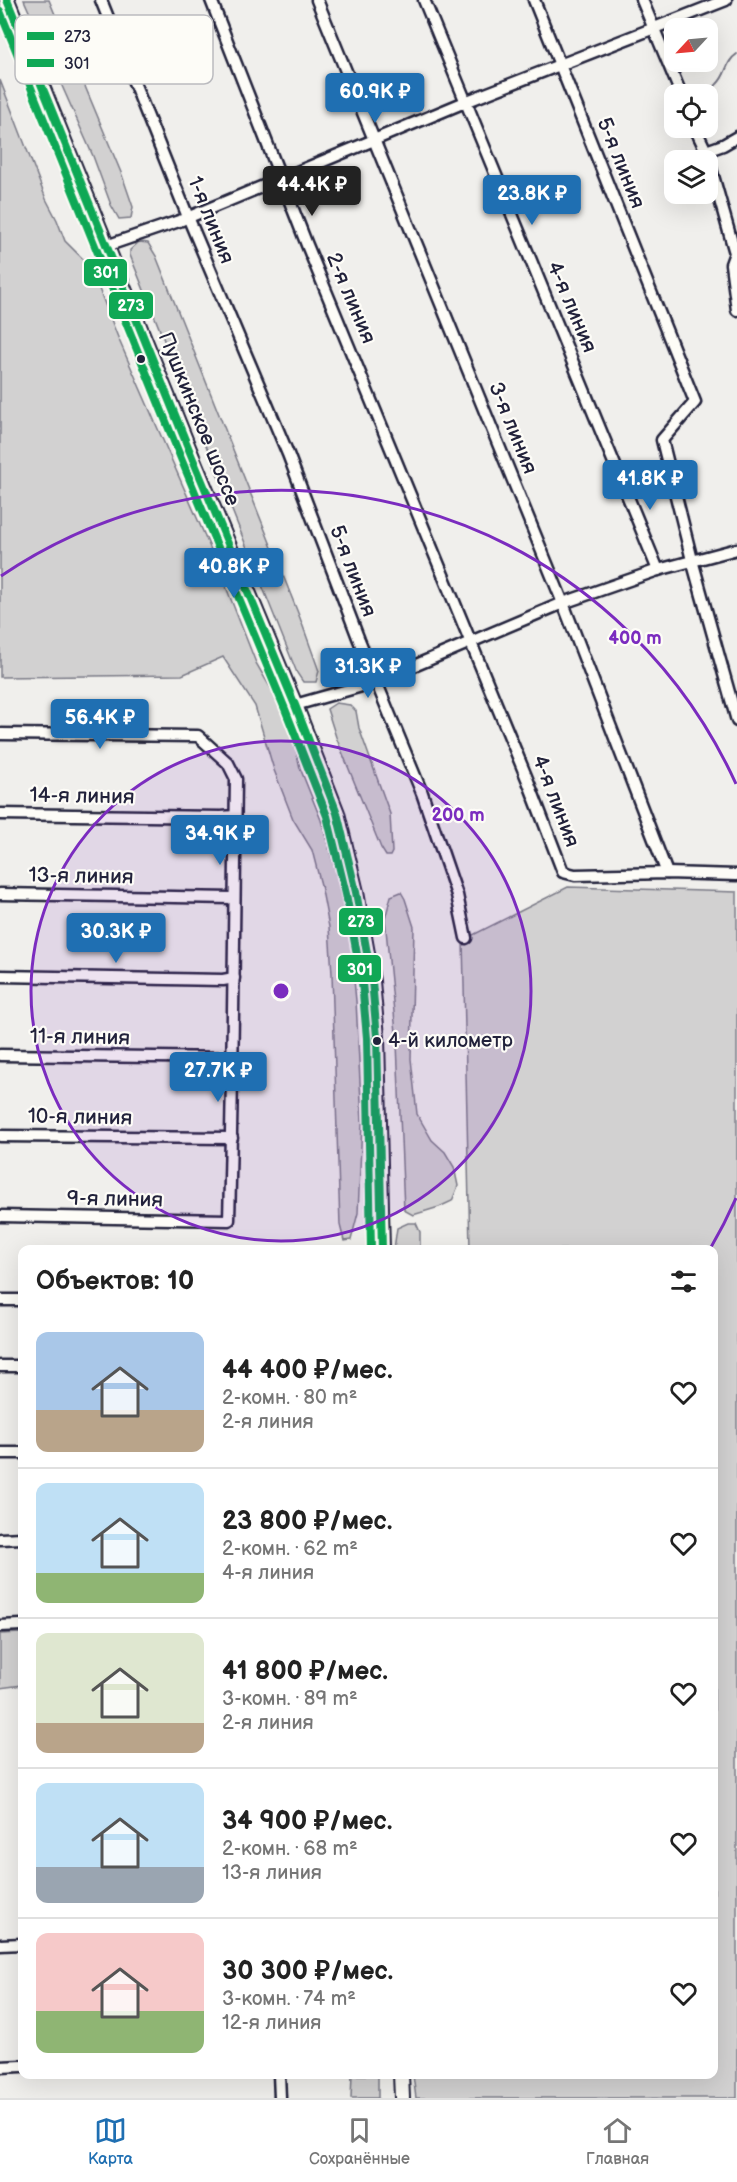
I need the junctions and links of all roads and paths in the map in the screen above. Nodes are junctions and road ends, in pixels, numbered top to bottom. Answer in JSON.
{"nodes":[{"id":1,"x":7,"y":0,"type":"edge"},
{"id":2,"x":101,"y":0,"type":"edge"},
{"id":3,"x":211,"y":0,"type":"edge"},
{"id":4,"x":317,"y":0,"type":"edge"},
{"id":5,"x":424,"y":0,"type":"edge"},
{"id":6,"x":534,"y":0,"type":"edge"},
{"id":7,"x":642,"y":0,"type":"edge"},
{"id":8,"x":726,"y":0,"type":"edge"},
{"id":9,"x":107,"y":15,"type":"edge"},
{"id":10,"x":15,"y":20,"type":"edge"},
{"id":11,"x":655,"y":28,"type":"junction"},
{"id":12,"x":560,"y":65,"type":"junction"},
{"id":13,"x":41,"y":84,"type":"edge"},
{"id":14,"x":135,"y":84,"type":"edge"},
{"id":15,"x":677,"y":84,"type":"edge"},
{"id":16,"x":465,"y":102,"type":"junction"},
{"id":17,"x":737,"y":137,"type":"edge"},
{"id":18,"x":374,"y":140,"type":"junction"},
{"id":19,"x":709,"y":150,"type":"edge"},
{"id":20,"x":280,"y":177,"type":"junction"},
{"id":21,"x":718,"y":191,"type":"edge"},
{"id":22,"x":188,"y":217,"type":"junction"},
{"id":23,"x":106,"y":246,"type":"junction"},
{"id":24,"x":735,"y":248,"type":"edge"},
{"id":25,"x":737,"y":310,"type":"edge"},
{"id":26,"x":390,"y":443,"type":"joint"},
{"id":27,"x":288,"y":454,"type":"joint"},
{"id":28,"x":737,"y":549,"type":"edge"},
{"id":29,"x":692,"y":560,"type":"junction"},
{"id":30,"x":658,"y":570,"type":"junction"},
{"id":31,"x":563,"y":603,"type":"junction"},
{"id":32,"x":471,"y":642,"type":"junction"},
{"id":33,"x":376,"y":682,"type":"junction"},
{"id":34,"x":295,"y":705,"type":"junction"},
{"id":35,"x":737,"y":721,"type":"edge"},
{"id":36,"x":0,"y":734,"type":"edge"},
{"id":37,"x":0,"y":814,"type":"edge"},
{"id":38,"x":235,"y":816,"type":"junction"},
{"id":39,"x":667,"y":873,"type":"junction"},
{"id":40,"x":737,"y":875,"type":"edge"},
{"id":41,"x":0,"y":894,"type":"edge"},
{"id":42,"x":233,"y":898,"type":"junction"},
{"id":43,"x":466,"y":938,"type":"dead end"},
{"id":44,"x":0,"y":976,"type":"edge"},
{"id":45,"x":235,"y":983,"type":"junction"},
{"id":46,"x":0,"y":1055,"type":"edge"},
{"id":47,"x":231,"y":1058,"type":"junction"},
{"id":48,"x":0,"y":1136,"type":"edge"},
{"id":49,"x":231,"y":1138,"type":"junction"},
{"id":50,"x":0,"y":1216,"type":"edge"},
{"id":51,"x":382,"y":1245,"type":"edge"},
{"id":52,"x":0,"y":1300,"type":"edge"},
{"id":53,"x":18,"y":1300,"type":"edge"},
{"id":54,"x":0,"y":1366,"type":"edge"},
{"id":55,"x":18,"y":1366,"type":"edge"},
{"id":56,"x":0,"y":1453,"type":"edge"},
{"id":57,"x":18,"y":1453,"type":"edge"},
{"id":58,"x":18,"y":1538,"type":"edge"},
{"id":59,"x":0,"y":1539,"type":"edge"},
{"id":60,"x":18,"y":1625,"type":"edge"},
{"id":61,"x":0,"y":1626,"type":"edge"},
{"id":62,"x":18,"y":1944,"type":"edge"},
{"id":63,"x":0,"y":1945,"type":"edge"},
{"id":64,"x":18,"y":2066,"type":"edge"},
{"id":65,"x":0,"y":2067,"type":"edge"},
{"id":66,"x":279,"y":2079,"type":"edge"},
{"id":67,"x":401,"y":2079,"type":"edge"},
{"id":68,"x":280,"y":2098,"type":"edge"},
{"id":69,"x":402,"y":2098,"type":"edge"}],
"edges":[{"from":1,"to":10,"type":"main road","name":"Пушкинское шоссе"},
{"from":2,"to":9,"type":"street","name":"1-я линия"},
{"from":3,"to":20,"type":"street","name":"2-я линия"},
{"from":4,"to":18,"type":"street","name":"3-я линия"},
{"from":5,"to":16,"type":"street","name":"4-я линия"},
{"from":6,"to":12,"type":"street","name":"5-я линия"},
{"from":7,"to":11,"type":"street"},
{"from":8,"to":11,"type":"street"},
{"from":11,"to":12,"type":"street"},
{"from":11,"to":15,"type":"street"},
{"from":12,"to":16,"type":"street"},
{"from":12,"to":29,"type":"street","name":"5-я линия"},
{"from":13,"to":23,"type":"main road","name":"Пушкинское шоссе"},
{"from":14,"to":22,"type":"street","name":"1-я линия"},
{"from":16,"to":18,"type":"street"},
{"from":16,"to":30,"type":"street","name":"4-я линия"},
{"from":17,"to":19,"type":"street"},
{"from":18,"to":20,"type":"street"},
{"from":18,"to":31,"type":"street","name":"3-я линия"},
{"from":20,"to":22,"type":"street"},
{"from":20,"to":26,"type":"street","name":"2-я линия"},
{"from":21,"to":24,"type":"street"},
{"from":22,"to":23,"type":"street"},
{"from":22,"to":27,"type":"street","name":"1-я линия"},
{"from":23,"to":34,"type":"main road","name":"Пушкинское шоссе"},
{"from":24,"to":25,"type":"street"},
{"from":26,"to":32,"type":"street","name":"4-я линия"},
{"from":27,"to":33,"type":"street","name":"5-я линия"},
{"from":28,"to":29,"type":"street"},
{"from":29,"to":30,"type":"street"},
{"from":29,"to":35,"type":"street"},
{"from":30,"to":31,"type":"street"},
{"from":31,"to":32,"type":"street"},
{"from":31,"to":39,"type":"street","name":"3-я линия"},
{"from":32,"to":33,"type":"street"},
{"from":32,"to":39,"type":"street","name":"4-я линия"},
{"from":33,"to":34,"type":"street"},
{"from":33,"to":43,"type":"street","name":"5-я линия"},
{"from":34,"to":51,"type":"main road","name":"Пушкинское шоссе"},
{"from":36,"to":38,"type":"street"},
{"from":37,"to":38,"type":"street","name":"14-я линия"},
{"from":38,"to":42,"type":"street"},
{"from":39,"to":40,"type":"street"},
{"from":41,"to":42,"type":"street","name":"13-я линия"},
{"from":42,"to":45,"type":"street"},
{"from":44,"to":45,"type":"street"},
{"from":45,"to":47,"type":"street"},
{"from":46,"to":47,"type":"street","name":"11-я линия"},
{"from":47,"to":49,"type":"street"},
{"from":48,"to":49,"type":"street","name":"10-я линия"},
{"from":49,"to":50,"type":"street","name":"9-я линия"},
{"from":52,"to":53,"type":"street"},
{"from":54,"to":55,"type":"street"},
{"from":56,"to":57,"type":"street"},
{"from":58,"to":59,"type":"street"},
{"from":60,"to":61,"type":"street"},
{"from":62,"to":63,"type":"street"},
{"from":64,"to":65,"type":"street"},
{"from":66,"to":68,"type":"street"},
{"from":67,"to":69,"type":"main road"}]}
